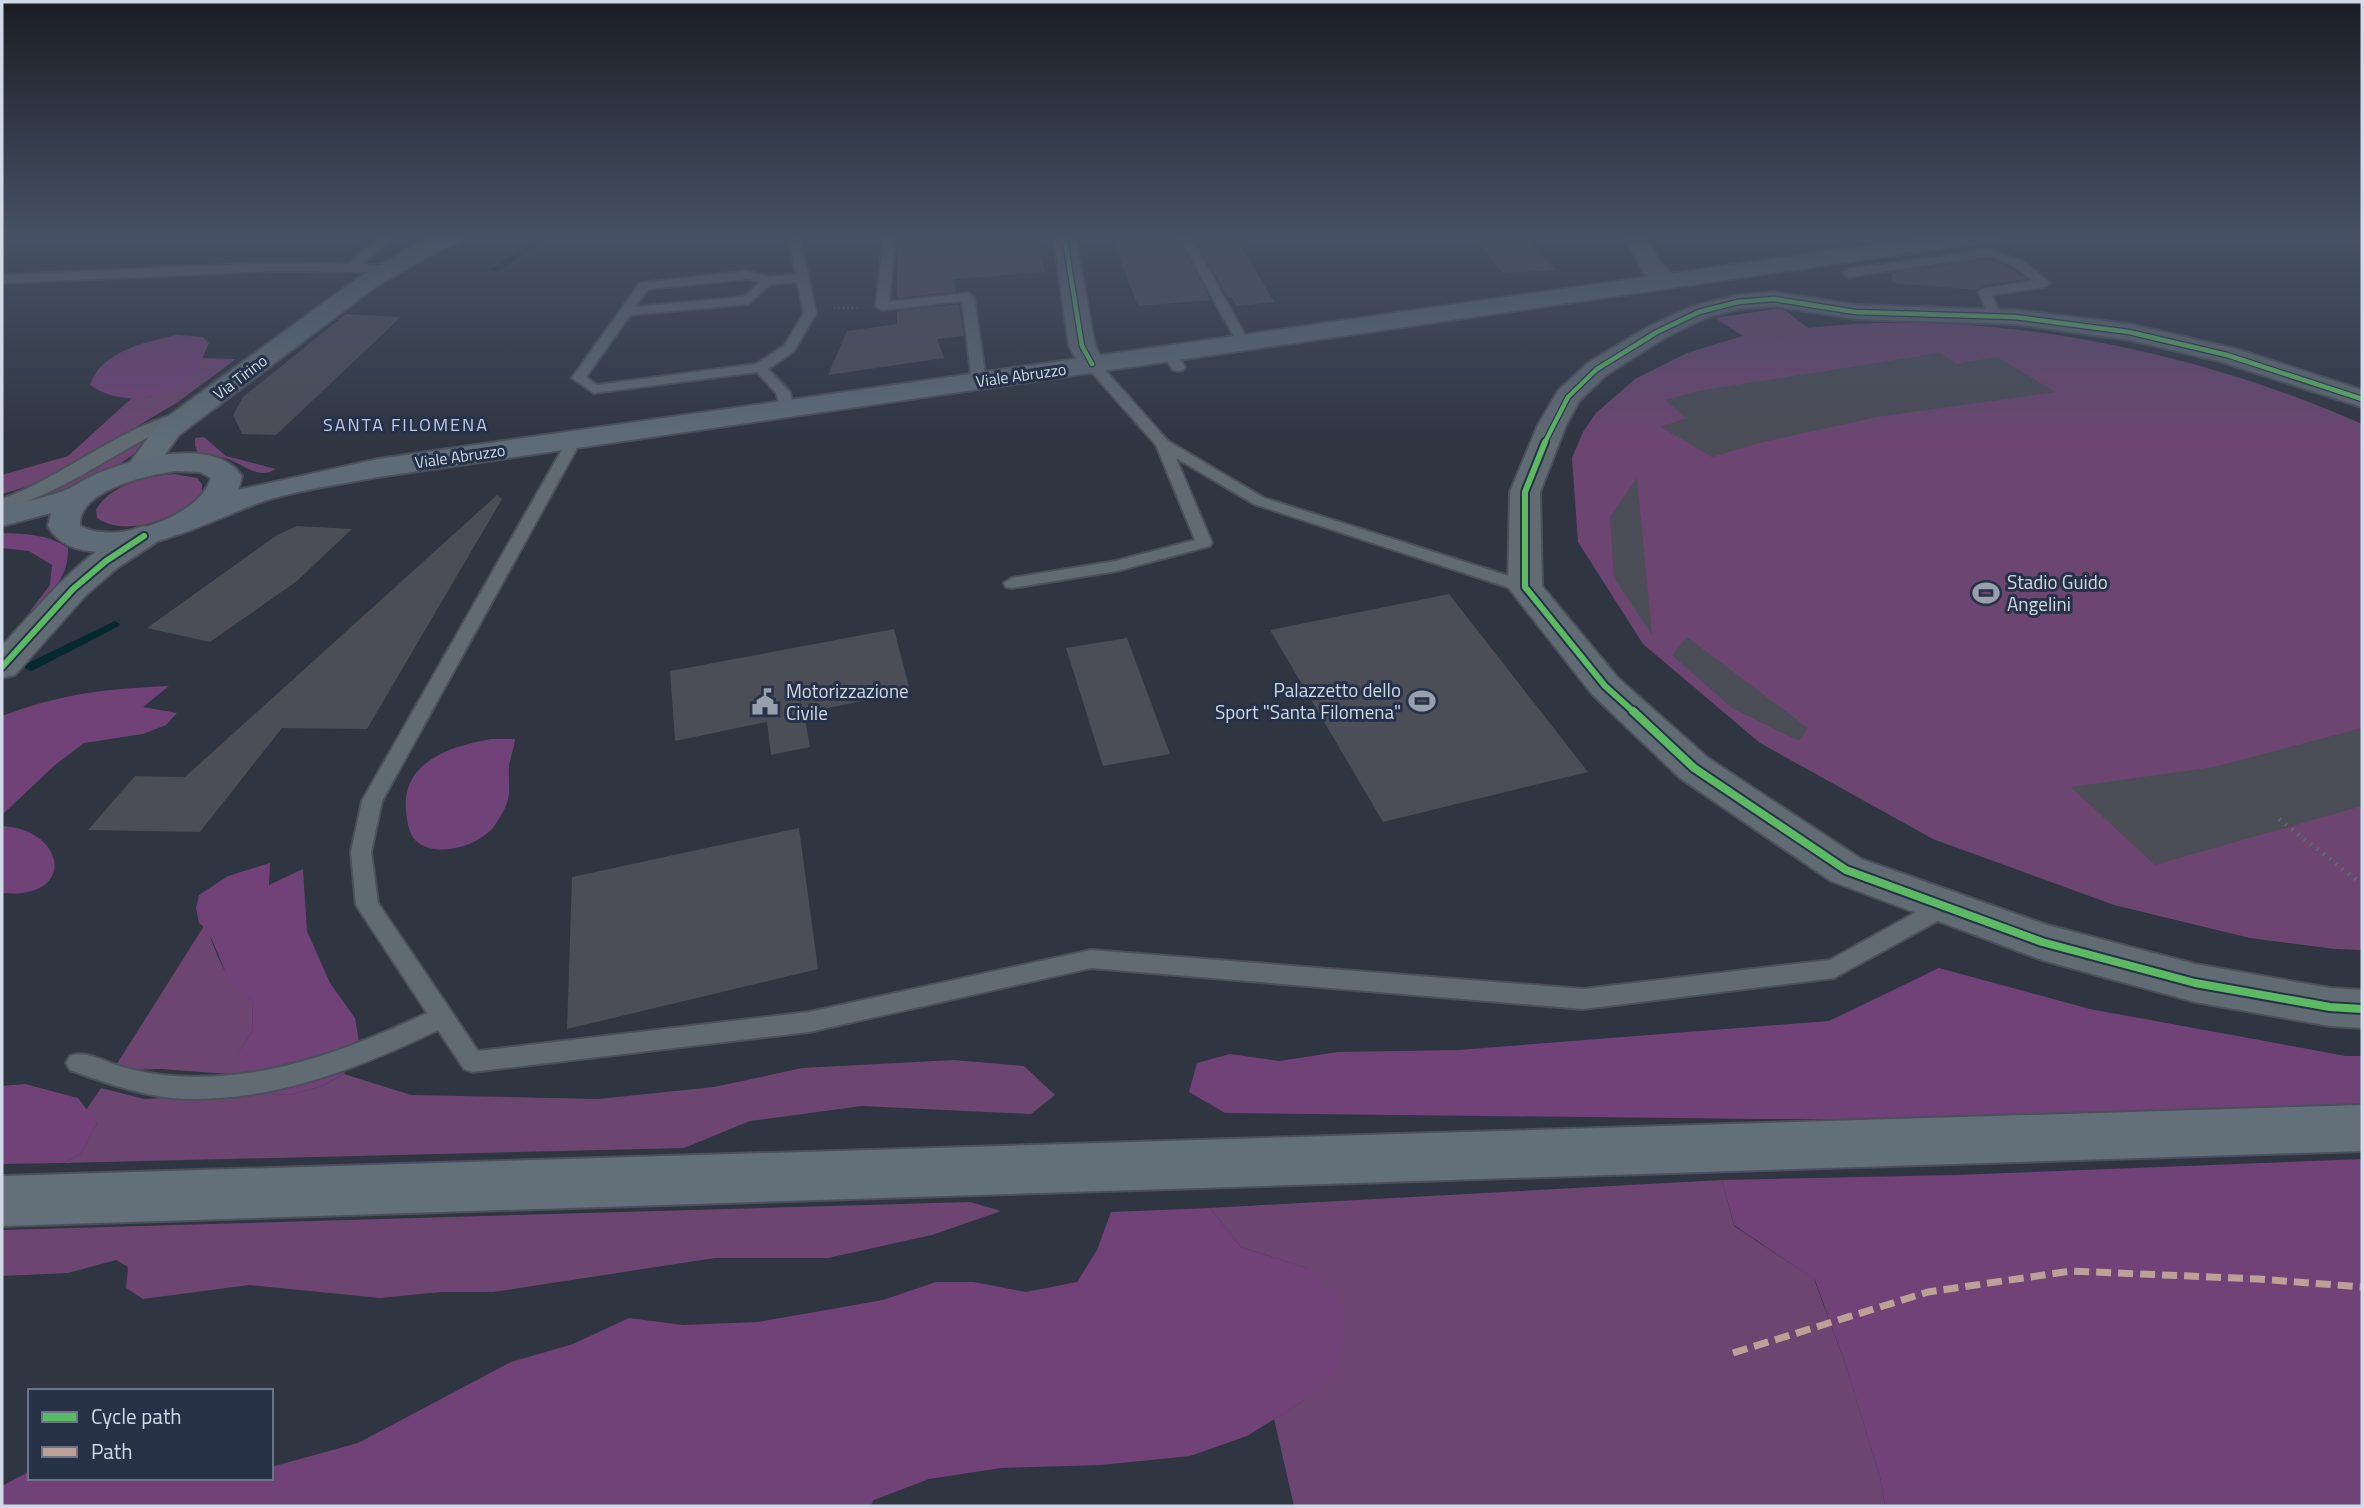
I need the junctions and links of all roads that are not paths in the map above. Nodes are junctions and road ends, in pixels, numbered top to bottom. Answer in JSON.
{"nodes":[{"id":1,"x":340,"y":304,"type":"edge"},
{"id":2,"x":631,"y":304,"type":"edge"},
{"id":3,"x":703,"y":304,"type":"edge"},
{"id":4,"x":808,"y":304,"type":"edge"},
{"id":5,"x":969,"y":304,"type":"edge"},
{"id":6,"x":1075,"y":304,"type":"edge"},
{"id":7,"x":1222,"y":304,"type":"edge"},
{"id":8,"x":1554,"y":304,"type":"edge"},
{"id":9,"x":1704,"y":304,"type":"edge"},
{"id":10,"x":1807,"y":304,"type":"edge"},
{"id":11,"x":1991,"y":304,"type":"edge"},
{"id":12,"x":625,"y":312,"type":"junction"},
{"id":13,"x":1996,"y":316,"type":"junction"},
{"id":14,"x":1242,"y":342,"type":"junction"},
{"id":15,"x":1092,"y":364,"type":"junction"},
{"id":16,"x":760,"y":368,"type":"junction"},
{"id":17,"x":979,"y":381,"type":"junction"},
{"id":18,"x":2362,"y":399,"type":"edge"},
{"id":19,"x":787,"y":409,"type":"junction"},
{"id":20,"x":193,"y":412,"type":"junction"},
{"id":21,"x":575,"y":439,"type":"junction"},
{"id":22,"x":1163,"y":444,"type":"junction"},
{"id":23,"x":191,"y":462,"type":"junction"},
{"id":24,"x":139,"y":469,"type":"junction"},
{"id":25,"x":341,"y":474,"type":"junction"},
{"id":26,"x":227,"y":475,"type":"junction"},
{"id":27,"x":83,"y":494,"type":"junction"},
{"id":28,"x":2,"y":503,"type":"edge"},
{"id":29,"x":202,"y":513,"type":"junction"},
{"id":30,"x":2,"y":517,"type":"edge"},
{"id":31,"x":2,"y":525,"type":"edge"},
{"id":32,"x":64,"y":526,"type":"junction"},
{"id":33,"x":144,"y":536,"type":"junction"},
{"id":34,"x":100,"y":541,"type":"junction"},
{"id":35,"x":1012,"y":583,"type":"dead end"},
{"id":36,"x":1525,"y":587,"type":"junction"},
{"id":37,"x":73,"y":589,"type":"junction"},
{"id":38,"x":2,"y":667,"type":"edge"},
{"id":39,"x":1944,"y":907,"type":"junction"},
{"id":40,"x":2362,"y":1009,"type":"edge"},
{"id":41,"x":442,"y":1017,"type":"junction"},
{"id":42,"x":78,"y":1063,"type":"dead end"},
{"id":43,"x":2362,"y":1128,"type":"edge"},
{"id":44,"x":2,"y":1200,"type":"edge"}],
"edges":[{"from":1,"to":20,"type":"main road","name":"Via Tirino"},
{"from":2,"to":12,"type":"lane"},
{"from":3,"to":12,"type":"lane"},
{"from":4,"to":16,"type":"lane"},
{"from":5,"to":17,"type":"lane"},
{"from":6,"to":15,"type":"street"},
{"from":7,"to":14,"type":"lane"},
{"from":8,"to":14,"type":"main road","name":"Viale Abruzzo"},
{"from":9,"to":36,"type":"street"},
{"from":10,"to":13,"type":"street"},
{"from":11,"to":13,"type":"lane"},
{"from":12,"to":16,"type":"lane"},
{"from":13,"to":18,"type":"street"},
{"from":14,"to":15,"type":"main road","name":"Viale Abruzzo"},
{"from":15,"to":17,"type":"main road","name":"Viale Abruzzo"},
{"from":15,"to":22,"type":"lane"},
{"from":16,"to":19,"type":"lane"},
{"from":17,"to":19,"type":"main road","name":"Viale Abruzzo"},
{"from":19,"to":21,"type":"main road","name":"Viale Abruzzo"},
{"from":20,"to":23,"type":"main road","name":"Via Tirino"},
{"from":20,"to":24,"type":"main road","name":"Via Tirino"},
{"from":20,"to":28,"type":"lane"},
{"from":21,"to":25,"type":"main road","name":"Viale Abruzzo"},
{"from":21,"to":41,"type":"lane"},
{"from":22,"to":35,"type":"lane"},
{"from":22,"to":36,"type":"lane"},
{"from":23,"to":24,"type":"main road"},
{"from":23,"to":26,"type":"main road","name":"Viale Abruzzo"},
{"from":24,"to":27,"type":"main road"},
{"from":25,"to":26,"type":"main road","name":"Viale Abruzzo"},
{"from":25,"to":29,"type":"main road","name":"Viale Abruzzo"},
{"from":26,"to":29,"type":"main road"},
{"from":27,"to":30,"type":"main road"},
{"from":27,"to":32,"type":"main road"},
{"from":29,"to":33,"type":"main road","name":"Viale Abruzzo"},
{"from":31,"to":32,"type":"main road"},
{"from":32,"to":34,"type":"main road"},
{"from":33,"to":34,"type":"main road","name":"Viale Abruzzo"},
{"from":33,"to":37,"type":"street"},
{"from":34,"to":37,"type":"street"},
{"from":36,"to":39,"type":"street"},
{"from":37,"to":38,"type":"street"},
{"from":39,"to":40,"type":"street"},
{"from":39,"to":41,"type":"lane"},
{"from":41,"to":42,"type":"lane"},
{"from":43,"to":44,"type":"highway"}]}
